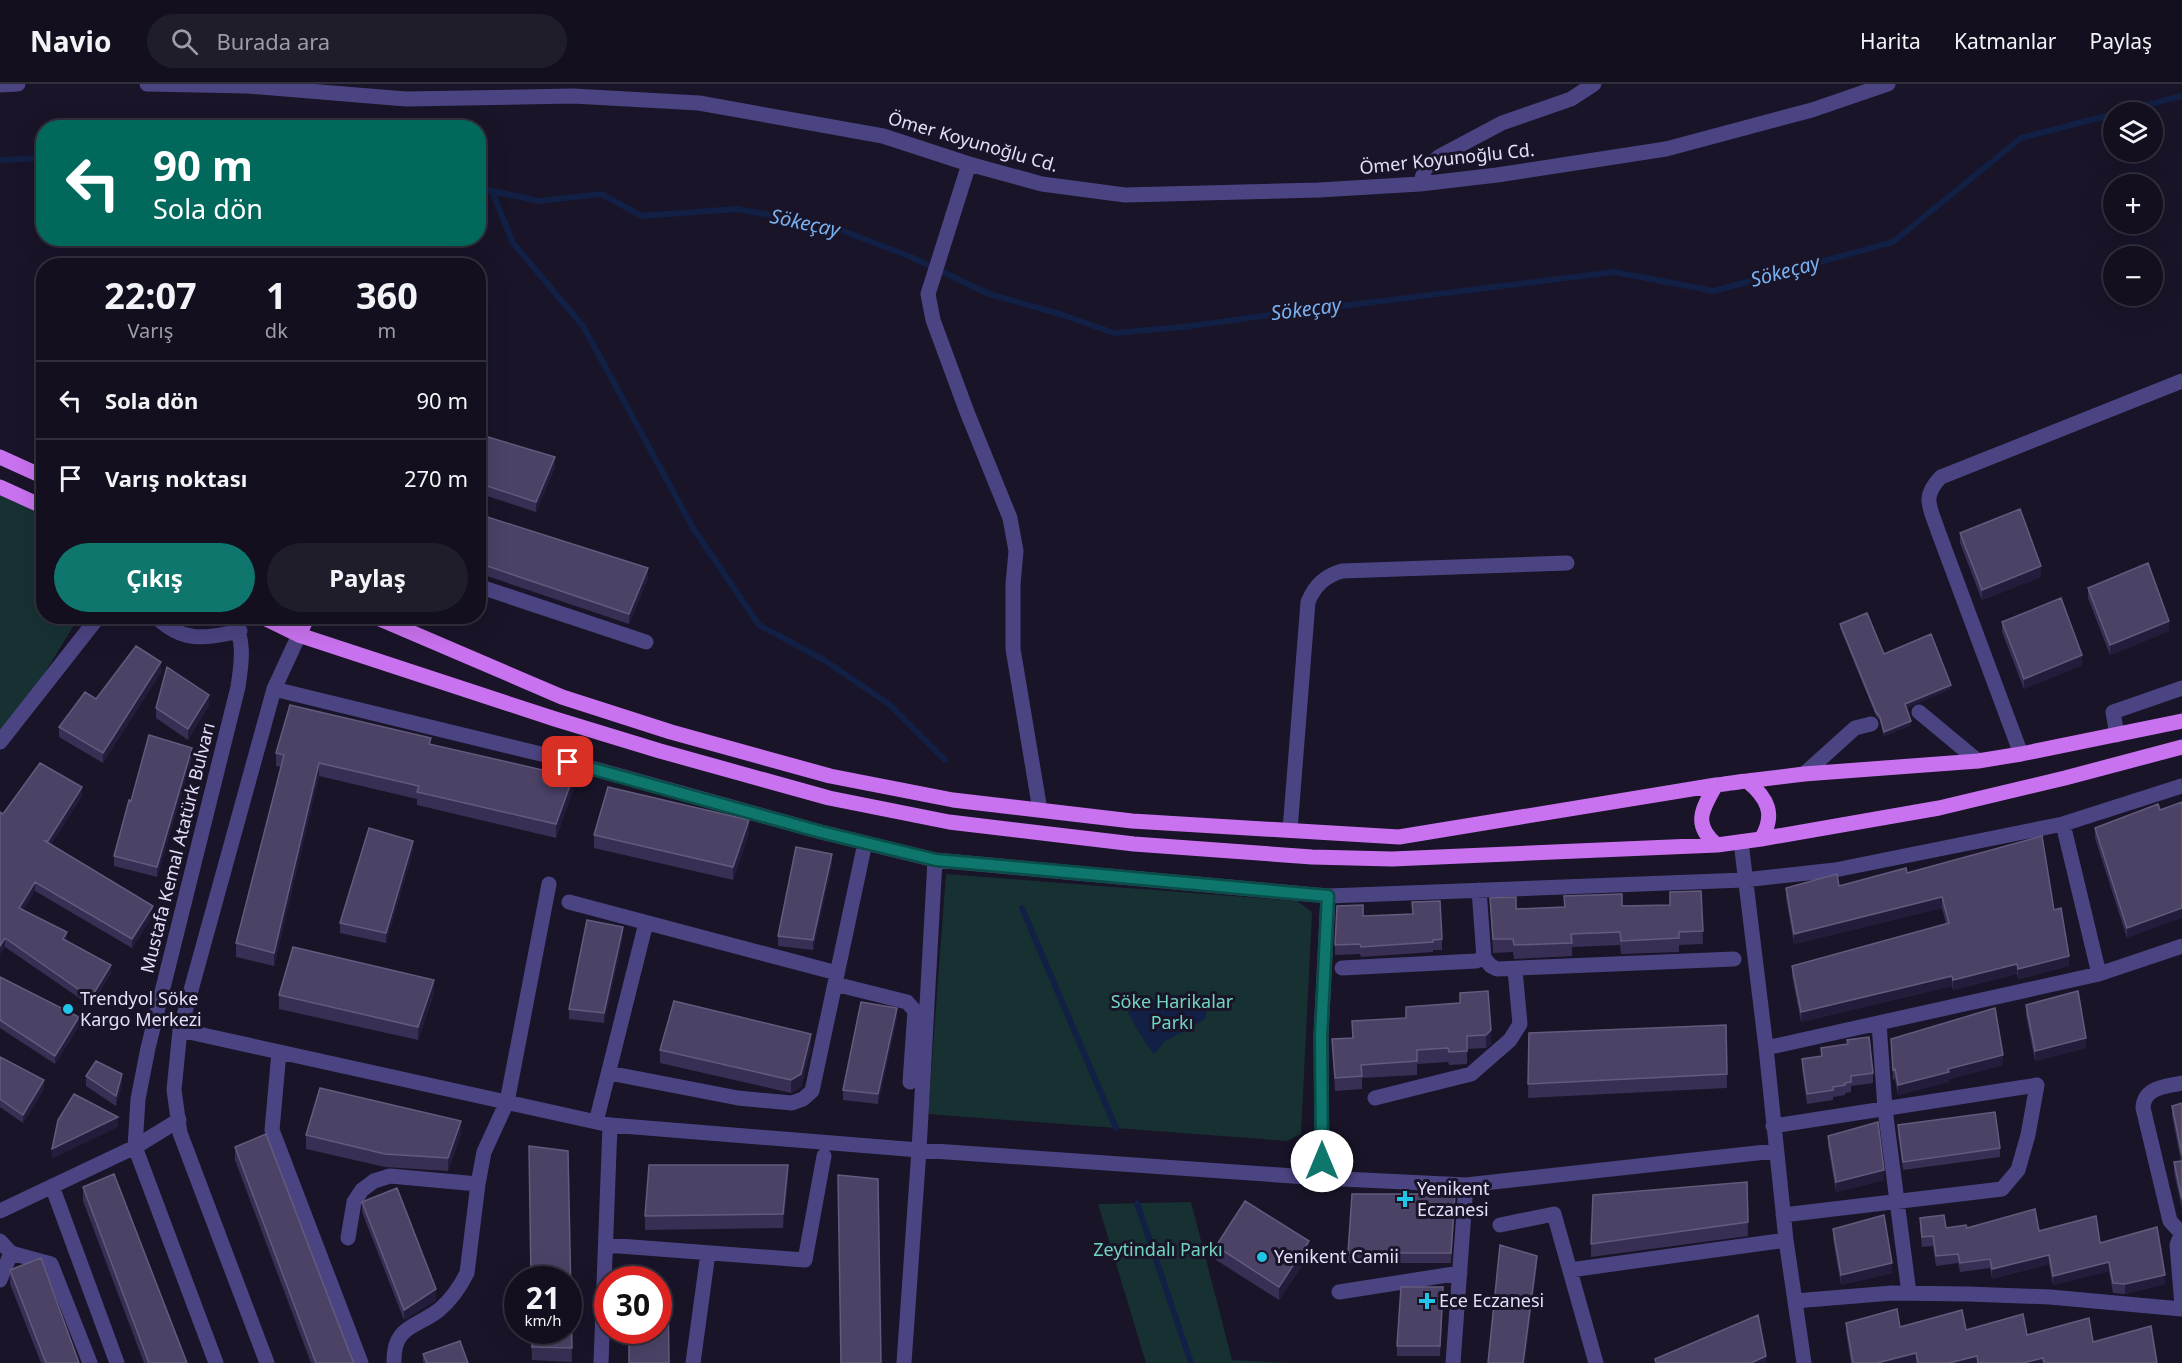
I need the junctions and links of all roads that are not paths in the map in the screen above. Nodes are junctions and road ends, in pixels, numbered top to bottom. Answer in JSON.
{"nodes":[{"id":1,"x":18,"y":84,"type":"edge"},
{"id":2,"x":147,"y":84,"type":"edge"},
{"id":3,"x":1594,"y":84,"type":"edge"},
{"id":4,"x":1888,"y":84,"type":"edge"},
{"id":5,"x":0,"y":85,"type":"edge"},
{"id":6,"x":969,"y":164,"type":"junction"},
{"id":7,"x":1420,"y":184,"type":"junction"},
{"id":8,"x":2182,"y":381,"type":"edge"},
{"id":9,"x":0,"y":457,"type":"edge"},
{"id":10,"x":36,"y":473,"type":"edge"},
{"id":11,"x":0,"y":488,"type":"edge"},
{"id":12,"x":36,"y":504,"type":"edge"},
{"id":13,"x":1567,"y":563,"type":"dead end"},
{"id":14,"x":486,"y":589,"type":"edge"},
{"id":15,"x":93,"y":624,"type":"edge"},
{"id":16,"x":165,"y":624,"type":"edge"},
{"id":17,"x":236,"y":624,"type":"edge"},
{"id":18,"x":276,"y":624,"type":"edge"},
{"id":19,"x":304,"y":624,"type":"edge"},
{"id":20,"x":392,"y":624,"type":"edge"},
{"id":21,"x":240,"y":631,"type":"junction"},
{"id":22,"x":299,"y":635,"type":"junction"},
{"id":23,"x":646,"y":642,"type":"dead end"},
{"id":24,"x":2182,"y":688,"type":"edge"},
{"id":25,"x":274,"y":689,"type":"junction"},
{"id":26,"x":1919,"y":712,"type":"dead end"},
{"id":27,"x":2182,"y":721,"type":"edge"},
{"id":28,"x":1871,"y":724,"type":"dead end"},
{"id":29,"x":2117,"y":735,"type":"junction"},
{"id":30,"x":0,"y":742,"type":"edge"},
{"id":31,"x":2182,"y":747,"type":"edge"},
{"id":32,"x":2021,"y":754,"type":"junction"},
{"id":33,"x":1978,"y":761,"type":"junction"},
{"id":34,"x":1804,"y":774,"type":"junction"},
{"id":35,"x":1747,"y":781,"type":"junction"},
{"id":36,"x":1716,"y":785,"type":"junction"},
{"id":37,"x":2182,"y":786,"type":"edge"},
{"id":38,"x":1040,"y":810,"type":"junction"},
{"id":39,"x":2063,"y":824,"type":"junction"},
{"id":40,"x":1290,"y":830,"type":"junction"},
{"id":41,"x":1761,"y":839,"type":"junction"},
{"id":42,"x":1740,"y":842,"type":"junction"},
{"id":43,"x":865,"y":843,"type":"junction"},
{"id":44,"x":1717,"y":845,"type":"junction"},
{"id":45,"x":936,"y":860,"type":"junction"},
{"id":46,"x":1744,"y":880,"type":"junction"},
{"id":47,"x":549,"y":884,"type":"dead end"},
{"id":48,"x":1479,"y":890,"type":"junction"},
{"id":49,"x":1328,"y":896,"type":"junction"},
{"id":50,"x":569,"y":902,"type":"dead end"},
{"id":51,"x":646,"y":923,"type":"junction"},
{"id":52,"x":2182,"y":946,"type":"edge"},
{"id":53,"x":1484,"y":958,"type":"junction"},
{"id":54,"x":1734,"y":959,"type":"dead end"},
{"id":55,"x":1341,"y":968,"type":"dead end"},
{"id":56,"x":1515,"y":970,"type":"junction"},
{"id":57,"x":2099,"y":974,"type":"junction"},
{"id":58,"x":836,"y":978,"type":"junction"},
{"id":59,"x":1879,"y":1023,"type":"junction"},
{"id":60,"x":180,"y":1030,"type":"junction"},
{"id":61,"x":1766,"y":1048,"type":"junction"},
{"id":62,"x":279,"y":1052,"type":"junction"},
{"id":63,"x":609,"y":1073,"type":"junction"},
{"id":64,"x":910,"y":1082,"type":"dead end"},
{"id":65,"x":2182,"y":1083,"type":"edge"},
{"id":66,"x":1375,"y":1098,"type":"dead end"},
{"id":67,"x":507,"y":1102,"type":"junction"},
{"id":68,"x":1885,"y":1109,"type":"junction"},
{"id":69,"x":179,"y":1120,"type":"junction"},
{"id":70,"x":603,"y":1124,"type":"junction"},
{"id":71,"x":1773,"y":1126,"type":"junction"},
{"id":72,"x":135,"y":1147,"type":"junction"},
{"id":73,"x":919,"y":1150,"type":"junction"},
{"id":74,"x":1776,"y":1151,"type":"junction"},
{"id":75,"x":824,"y":1156,"type":"dead end"},
{"id":76,"x":1322,"y":1178,"type":"junction"},
{"id":77,"x":478,"y":1184,"type":"junction"},
{"id":78,"x":1466,"y":1185,"type":"junction"},
{"id":79,"x":52,"y":1186,"type":"junction"},
{"id":80,"x":1898,"y":1201,"type":"junction"},
{"id":81,"x":0,"y":1211,"type":"edge"},
{"id":82,"x":1783,"y":1215,"type":"junction"},
{"id":83,"x":1500,"y":1225,"type":"dead end"},
{"id":84,"x":2181,"y":1233,"type":"edge"},
{"id":85,"x":348,"y":1238,"type":"dead end"},
{"id":86,"x":1786,"y":1240,"type":"junction"},
{"id":87,"x":0,"y":1241,"type":"edge"},
{"id":88,"x":606,"y":1245,"type":"junction"},
{"id":89,"x":708,"y":1252,"type":"junction"},
{"id":90,"x":11,"y":1253,"type":"junction"},
{"id":91,"x":1570,"y":1270,"type":"junction"},
{"id":92,"x":1460,"y":1273,"type":"junction"},
{"id":93,"x":0,"y":1280,"type":"edge"},
{"id":94,"x":1339,"y":1292,"type":"dead end"},
{"id":95,"x":1909,"y":1293,"type":"junction"},
{"id":96,"x":1795,"y":1301,"type":"junction"},
{"id":97,"x":2182,"y":1307,"type":"edge"},
{"id":98,"x":90,"y":1363,"type":"edge"},
{"id":99,"x":117,"y":1363,"type":"edge"},
{"id":100,"x":216,"y":1363,"type":"edge"},
{"id":101,"x":267,"y":1363,"type":"edge"},
{"id":102,"x":361,"y":1363,"type":"edge"},
{"id":103,"x":394,"y":1363,"type":"edge"},
{"id":104,"x":601,"y":1363,"type":"edge"},
{"id":105,"x":693,"y":1363,"type":"edge"},
{"id":106,"x":904,"y":1363,"type":"edge"},
{"id":107,"x":1453,"y":1363,"type":"edge"},
{"id":108,"x":1596,"y":1363,"type":"edge"},
{"id":109,"x":1804,"y":1363,"type":"edge"}],
"edges":[{"from":1,"to":5,"type":"street"},
{"from":2,"to":6,"type":"street","name":"Ömer Koyunoğlu Cd."},
{"from":3,"to":7,"type":"street"},
{"from":4,"to":7,"type":"street","name":"Ömer Koyunoğlu Cd."},
{"from":6,"to":7,"type":"street","name":"Ömer Koyunoğlu Cd."},
{"from":6,"to":38,"type":"street"},
{"from":8,"to":32,"type":"street"},
{"from":9,"to":10,"type":"main road"},
{"from":11,"to":12,"type":"main road"},
{"from":13,"to":40,"type":"street"},
{"from":14,"to":23,"type":"street"},
{"from":15,"to":30,"type":"street"},
{"from":16,"to":21,"type":"street"},
{"from":17,"to":21,"type":"street","name":"Mustafa Kemal Atatürk Bulvarı"},
{"from":18,"to":22,"type":"main road"},
{"from":19,"to":22,"type":"main road"},
{"from":20,"to":38,"type":"main road"},
{"from":21,"to":72,"type":"street","name":"Mustafa Kemal Atatürk Bulvarı"},
{"from":22,"to":25,"type":"street"},
{"from":22,"to":44,"type":"main road"},
{"from":24,"to":29,"type":"street"},
{"from":25,"to":43,"type":"street"},
{"from":25,"to":60,"type":"street"},
{"from":26,"to":33,"type":"street"},
{"from":27,"to":29,"type":"main road"},
{"from":28,"to":34,"type":"street"},
{"from":29,"to":32,"type":"main road"},
{"from":31,"to":41,"type":"main road"},
{"from":32,"to":33,"type":"main road"},
{"from":33,"to":34,"type":"main road"},
{"from":34,"to":35,"type":"main road"},
{"from":35,"to":36,"type":"main road"},
{"from":35,"to":41,"type":"main road"},
{"from":36,"to":40,"type":"main road"},
{"from":36,"to":44,"type":"main road"},
{"from":37,"to":39,"type":"street"},
{"from":38,"to":40,"type":"main road"},
{"from":39,"to":46,"type":"street"},
{"from":39,"to":57,"type":"street"},
{"from":41,"to":42,"type":"main road"},
{"from":42,"to":44,"type":"main road"},
{"from":42,"to":46,"type":"street"},
{"from":43,"to":45,"type":"street"},
{"from":43,"to":58,"type":"street"},
{"from":45,"to":49,"type":"street"},
{"from":45,"to":73,"type":"street"},
{"from":46,"to":48,"type":"street"},
{"from":46,"to":61,"type":"street"},
{"from":47,"to":67,"type":"street"},
{"from":48,"to":49,"type":"street"},
{"from":48,"to":53,"type":"street"},
{"from":49,"to":76,"type":"street"},
{"from":50,"to":51,"type":"street"},
{"from":51,"to":58,"type":"street"},
{"from":51,"to":63,"type":"street"},
{"from":52,"to":57,"type":"street"},
{"from":53,"to":55,"type":"street"},
{"from":53,"to":56,"type":"street"},
{"from":54,"to":56,"type":"street"},
{"from":56,"to":66,"type":"street"},
{"from":57,"to":59,"type":"street"},
{"from":58,"to":63,"type":"street"},
{"from":58,"to":64,"type":"street"},
{"from":59,"to":61,"type":"street"},
{"from":59,"to":68,"type":"street"},
{"from":60,"to":62,"type":"street"},
{"from":60,"to":69,"type":"street"},
{"from":61,"to":71,"type":"street"},
{"from":62,"to":67,"type":"street"},
{"from":62,"to":102,"type":"street"},
{"from":63,"to":70,"type":"street"},
{"from":65,"to":84,"type":"street"},
{"from":67,"to":70,"type":"street"},
{"from":67,"to":77,"type":"street"},
{"from":68,"to":71,"type":"street"},
{"from":68,"to":80,"type":"street"},
{"from":68,"to":80,"type":"street"},
{"from":69,"to":72,"type":"street"},
{"from":69,"to":101,"type":"street"},
{"from":70,"to":73,"type":"street"},
{"from":70,"to":88,"type":"street"},
{"from":71,"to":74,"type":"street"},
{"from":72,"to":79,"type":"street"},
{"from":72,"to":100,"type":"street","name":"Mustafa Kemal Atatürk Bulvarı"},
{"from":73,"to":76,"type":"street"},
{"from":73,"to":106,"type":"street"},
{"from":74,"to":78,"type":"street"},
{"from":74,"to":82,"type":"street"},
{"from":75,"to":89,"type":"street"},
{"from":76,"to":78,"type":"street"},
{"from":77,"to":85,"type":"street"},
{"from":77,"to":103,"type":"street"},
{"from":78,"to":92,"type":"street"},
{"from":79,"to":81,"type":"street"},
{"from":79,"to":99,"type":"street"},
{"from":80,"to":82,"type":"street"},
{"from":80,"to":95,"type":"street"},
{"from":82,"to":86,"type":"street"},
{"from":83,"to":91,"type":"street"},
{"from":84,"to":97,"type":"street"},
{"from":86,"to":91,"type":"street"},
{"from":86,"to":96,"type":"street"},
{"from":87,"to":90,"type":"street"},
{"from":88,"to":89,"type":"street"},
{"from":88,"to":104,"type":"street"},
{"from":89,"to":105,"type":"street"},
{"from":90,"to":93,"type":"street"},
{"from":90,"to":98,"type":"street"},
{"from":91,"to":108,"type":"street"},
{"from":92,"to":94,"type":"street"},
{"from":92,"to":107,"type":"street"},
{"from":95,"to":96,"type":"street"},
{"from":95,"to":97,"type":"street"},
{"from":96,"to":109,"type":"street"}]}
